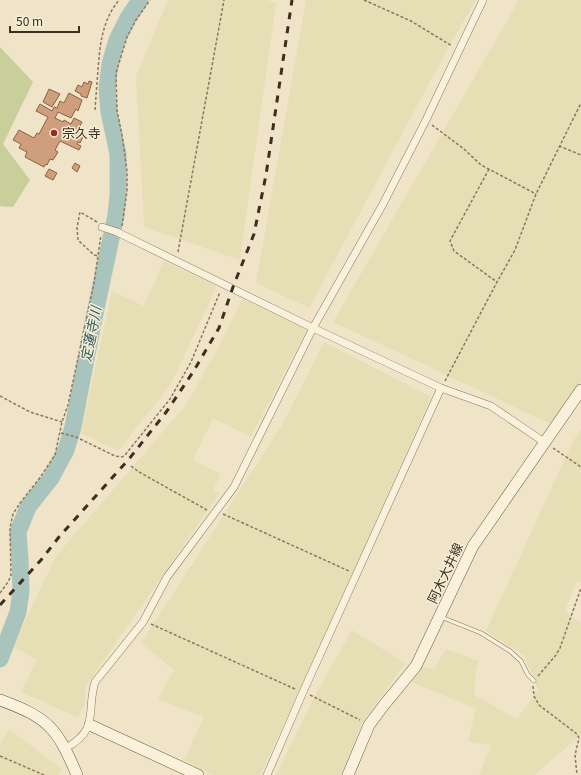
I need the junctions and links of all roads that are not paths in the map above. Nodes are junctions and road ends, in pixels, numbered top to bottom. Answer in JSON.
{"nodes":[{"id":1,"x":483,"y":0,"type":"edge"},
{"id":2,"x":102,"y":227,"type":"road end"},
{"id":3,"x":313,"y":328,"type":"junction"},
{"id":4,"x":441,"y":388,"type":"junction"},
{"id":5,"x":581,"y":390,"type":"edge"},
{"id":6,"x":544,"y":442,"type":"junction"},
{"id":7,"x":440,"y":616,"type":"junction"},
{"id":8,"x":534,"y":681,"type":"road end"},
{"id":9,"x":0,"y":700,"type":"edge"},
{"id":10,"x":90,"y":725,"type":"junction"},
{"id":11,"x":66,"y":748,"type":"junction"},
{"id":12,"x":77,"y":775,"type":"edge"},
{"id":13,"x":198,"y":775,"type":"edge"},
{"id":14,"x":267,"y":775,"type":"edge"},
{"id":15,"x":348,"y":775,"type":"edge"}],
"edges":[{"from":1,"to":3,"type":"street"},
{"from":2,"to":3,"type":"street"},
{"from":3,"to":4,"type":"street"},
{"from":3,"to":10,"type":"street"},
{"from":4,"to":6,"type":"street"},
{"from":4,"to":14,"type":"street"},
{"from":5,"to":6,"type":"main road","name":"阿木大井線"},
{"from":6,"to":7,"type":"main road","name":"阿木大井線"},
{"from":7,"to":8,"type":"lane"},
{"from":7,"to":15,"type":"main road","name":"阿木大井線"},
{"from":9,"to":11,"type":"main road"},
{"from":10,"to":11,"type":"street"},
{"from":10,"to":13,"type":"main road"},
{"from":11,"to":12,"type":"main road"}]}
